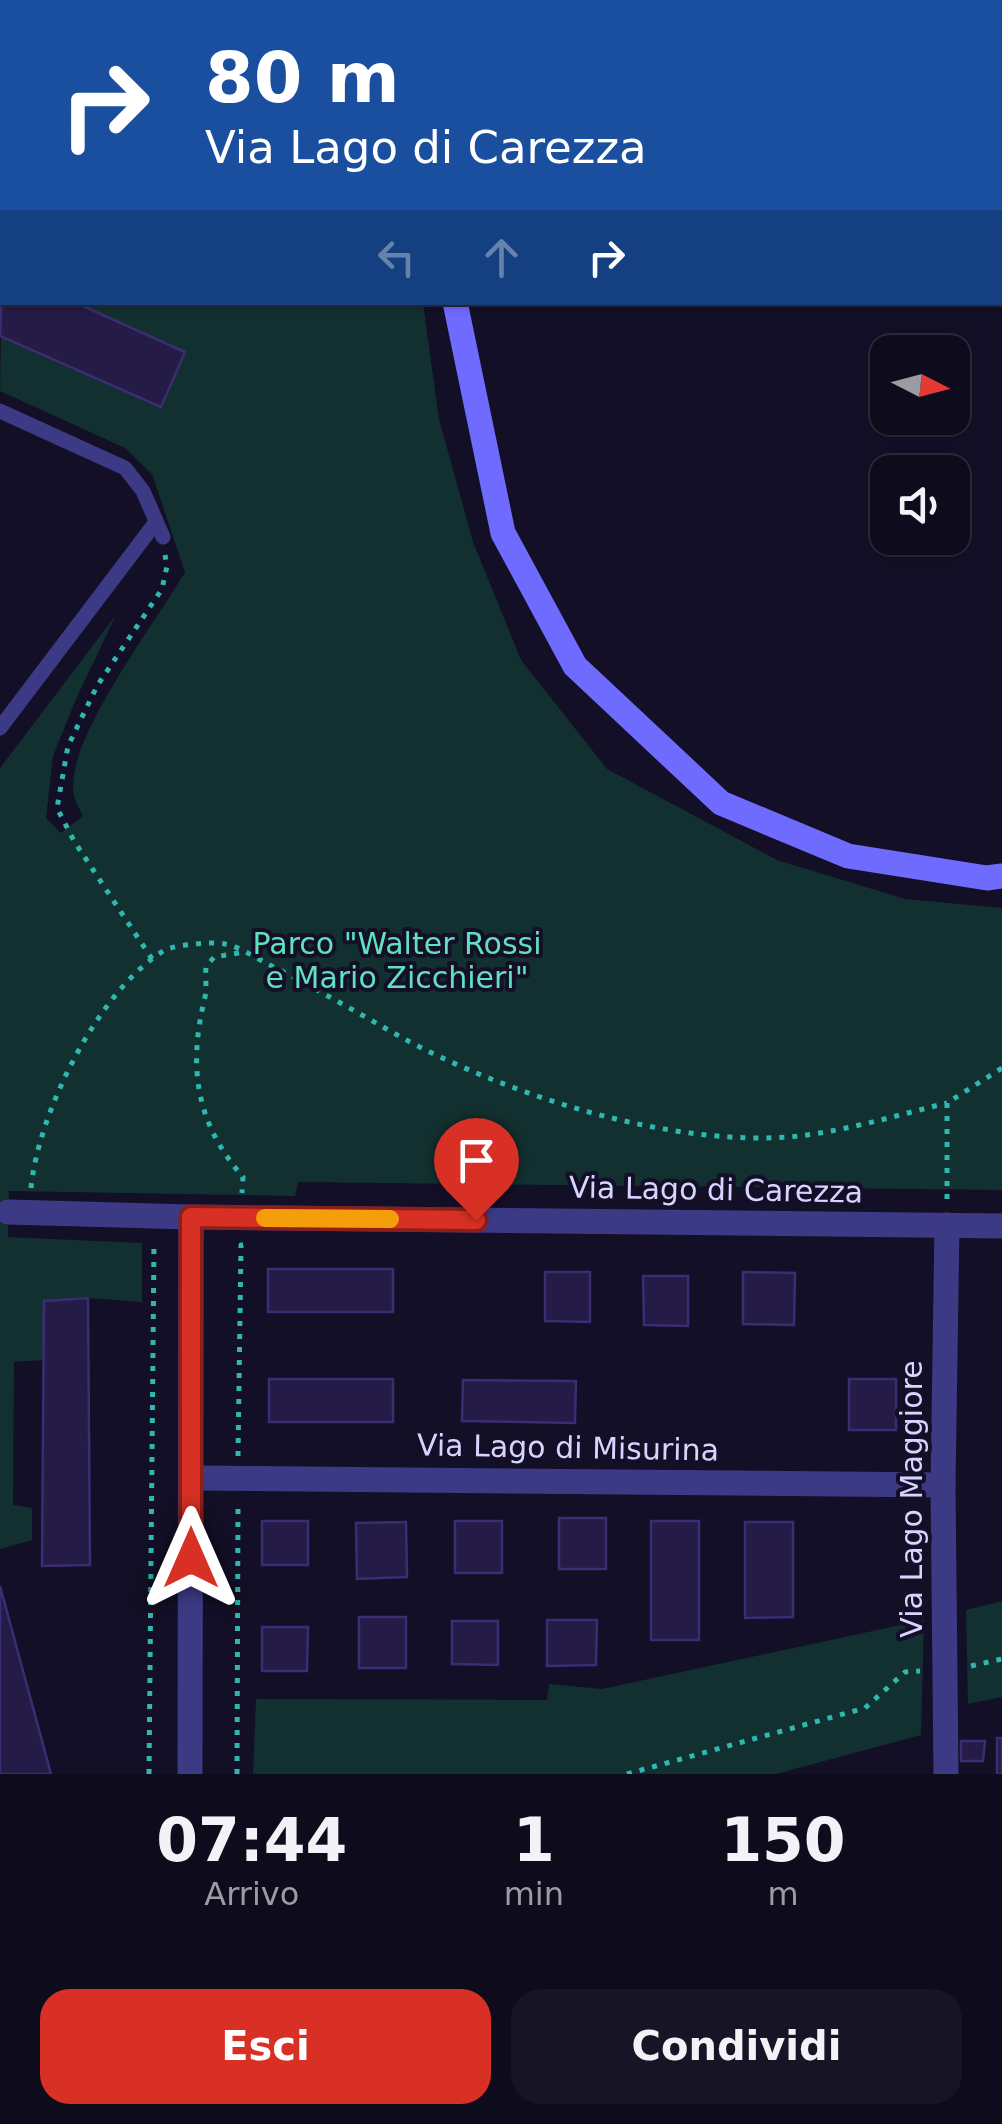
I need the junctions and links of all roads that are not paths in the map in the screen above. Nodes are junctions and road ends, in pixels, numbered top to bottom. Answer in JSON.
{"nodes":[{"id":1,"x":456,"y":305,"type":"edge"},
{"id":2,"x":0,"y":411,"type":"edge"},
{"id":3,"x":0,"y":728,"type":"edge"},
{"id":4,"x":1002,"y":876,"type":"edge"},
{"id":5,"x":19,"y":1212,"type":"road end"},
{"id":6,"x":191,"y":1217,"type":"junction"},
{"id":7,"x":947,"y":1225,"type":"junction"},
{"id":8,"x":1002,"y":1226,"type":"edge"},
{"id":9,"x":192,"y":1478,"type":"junction"},
{"id":10,"x":943,"y":1484,"type":"junction"},
{"id":11,"x":190,"y":1774,"type":"edge"},
{"id":12,"x":946,"y":1774,"type":"edge"}],
"edges":[{"from":1,"to":4,"type":"main road"},
{"from":2,"to":3,"type":"lane"},
{"from":5,"to":6,"type":"street","name":"Via Lago di Carezza"},
{"from":6,"to":7,"type":"street","name":"Via Lago di Carezza"},
{"from":6,"to":9,"type":"street"},
{"from":7,"to":8,"type":"street","name":"Via Lago di Carezza"},
{"from":7,"to":10,"type":"street","name":"Via Lago Maggiore"},
{"from":9,"to":10,"type":"street","name":"Via Lago di Misurina"},
{"from":9,"to":11,"type":"street"},
{"from":10,"to":12,"type":"street","name":"Via Lago Maggiore"}]}
